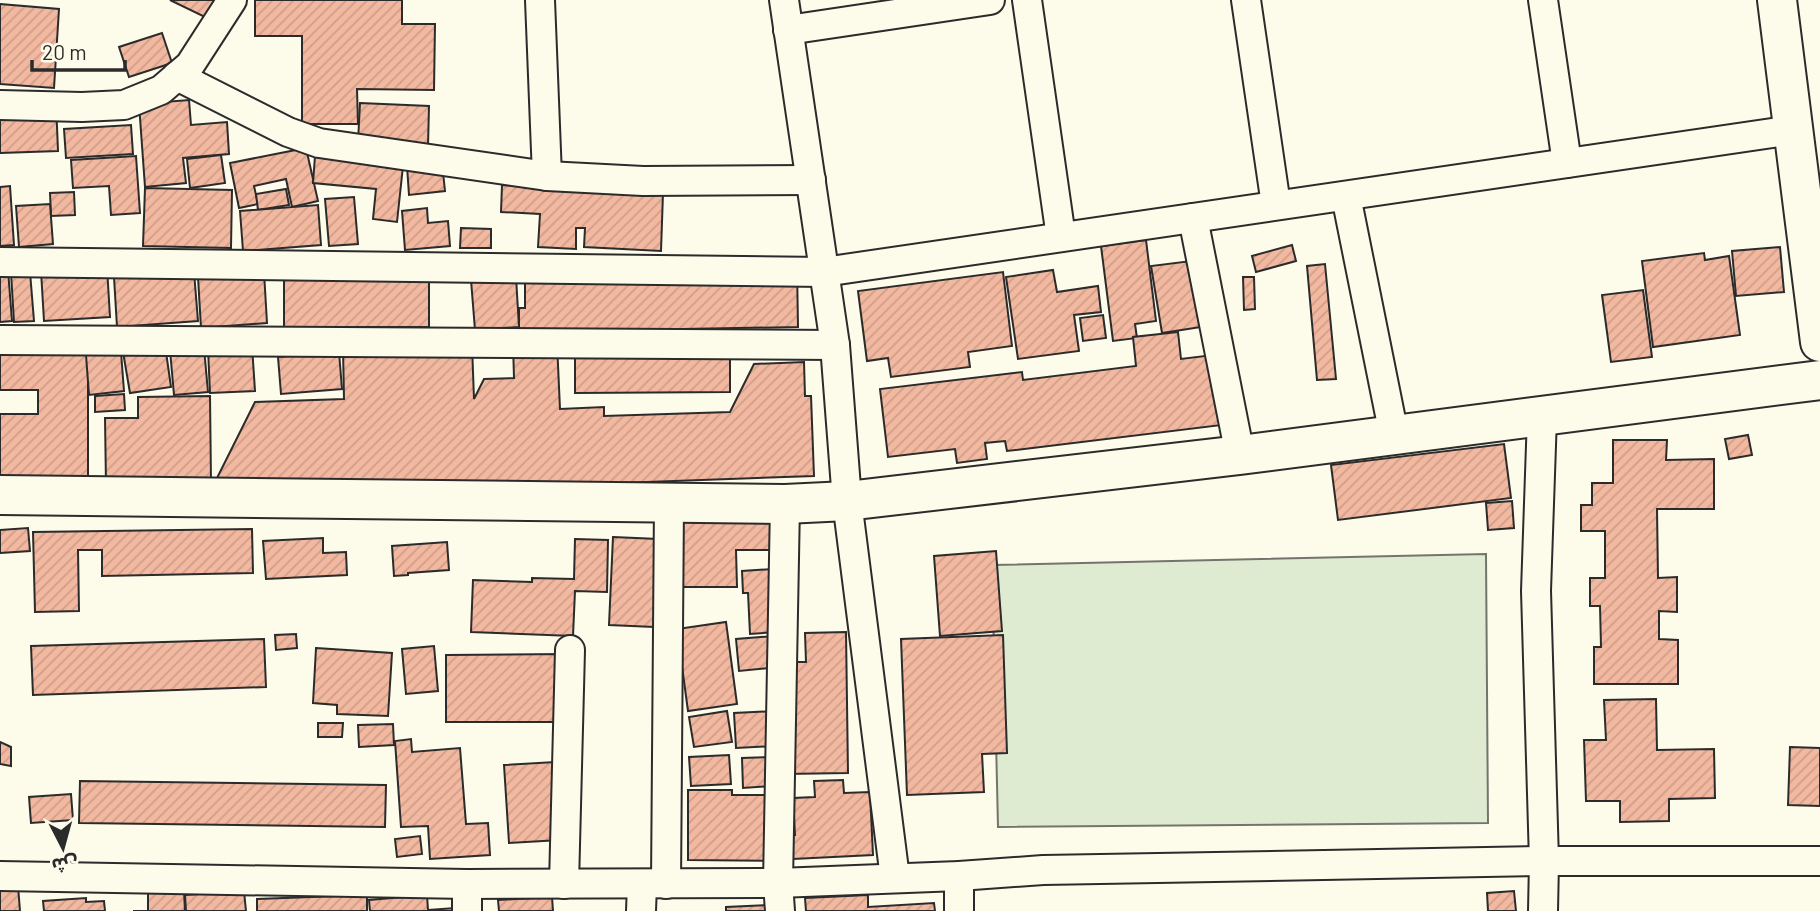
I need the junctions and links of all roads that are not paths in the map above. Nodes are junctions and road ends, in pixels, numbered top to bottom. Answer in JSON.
{"nodes":[{"id":1,"x":232,"y":0,"type":"edge"},
{"id":2,"x":540,"y":0,"type":"edge"},
{"id":3,"x":784,"y":0,"type":"edge"},
{"id":4,"x":990,"y":0,"type":"edge"},
{"id":5,"x":1027,"y":0,"type":"edge"},
{"id":6,"x":1246,"y":0,"type":"edge"},
{"id":7,"x":1543,"y":0,"type":"edge"},
{"id":8,"x":1777,"y":0,"type":"edge"},
{"id":9,"x":789,"y":30,"type":"junction"},
{"id":10,"x":177,"y":76,"type":"junction"},
{"id":11,"x":0,"y":105,"type":"edge"},
{"id":12,"x":1793,"y":130,"type":"junction"},
{"id":13,"x":1567,"y":163,"type":"junction"},
{"id":14,"x":547,"y":176,"type":"junction"},
{"id":15,"x":811,"y":180,"type":"junction"},
{"id":16,"x":1346,"y":195,"type":"junction"},
{"id":17,"x":1276,"y":205,"type":"junction"},
{"id":18,"x":1193,"y":218,"type":"junction"},
{"id":19,"x":1061,"y":237,"type":"junction"},
{"id":20,"x":0,"y":262,"type":"edge"},
{"id":21,"x":824,"y":272,"type":"junction"},
{"id":22,"x":0,"y":340,"type":"edge"},
{"id":23,"x":1820,"y":342,"type":"edge"},
{"id":24,"x":835,"y":345,"type":"junction"},
{"id":25,"x":1820,"y":380,"type":"edge"},
{"id":26,"x":1542,"y":416,"type":"junction"},
{"id":27,"x":1394,"y":435,"type":"junction"},
{"id":28,"x":1240,"y":455,"type":"junction"},
{"id":29,"x":0,"y":495,"type":"edge"},
{"id":30,"x":847,"y":501,"type":"junction"},
{"id":31,"x":669,"y":502,"type":"junction"},
{"id":32,"x":785,"y":504,"type":"junction"},
{"id":33,"x":570,"y":650,"type":"dead end"},
{"id":34,"x":1544,"y":860,"type":"junction"},
{"id":35,"x":1820,"y":861,"type":"edge"},
{"id":36,"x":0,"y":876,"type":"edge"},
{"id":37,"x":959,"y":876,"type":"junction"},
{"id":38,"x":895,"y":878,"type":"junction"},
{"id":39,"x":778,"y":883,"type":"junction"},
{"id":40,"x":564,"y":884,"type":"junction"},
{"id":41,"x":650,"y":893,"type":"edge"},
{"id":42,"x":467,"y":898,"type":"edge"},
{"id":43,"x":780,"y":911,"type":"edge"},
{"id":44,"x":958,"y":911,"type":"edge"},
{"id":45,"x":1543,"y":911,"type":"edge"}],
"edges":[{"from":1,"to":10,"type":"street"},
{"from":2,"to":14,"type":"street"},
{"from":3,"to":9,"type":"street"},
{"from":4,"to":9,"type":"street"},
{"from":5,"to":19,"type":"street"},
{"from":6,"to":17,"type":"street"},
{"from":7,"to":13,"type":"street"},
{"from":8,"to":12,"type":"street"},
{"from":9,"to":15,"type":"street"},
{"from":10,"to":11,"type":"street"},
{"from":10,"to":14,"type":"street"},
{"from":12,"to":13,"type":"street"},
{"from":12,"to":23,"type":"street"},
{"from":13,"to":16,"type":"street"},
{"from":14,"to":15,"type":"street"},
{"from":15,"to":21,"type":"street"},
{"from":16,"to":17,"type":"street"},
{"from":16,"to":27,"type":"street"},
{"from":17,"to":18,"type":"street"},
{"from":18,"to":19,"type":"street"},
{"from":18,"to":28,"type":"street"},
{"from":19,"to":21,"type":"street"},
{"from":20,"to":21,"type":"street"},
{"from":21,"to":24,"type":"street"},
{"from":22,"to":24,"type":"street"},
{"from":24,"to":30,"type":"street"},
{"from":25,"to":26,"type":"street"},
{"from":26,"to":27,"type":"street"},
{"from":26,"to":34,"type":"street"},
{"from":27,"to":28,"type":"street"},
{"from":28,"to":30,"type":"street"},
{"from":29,"to":31,"type":"street"},
{"from":30,"to":32,"type":"street"},
{"from":30,"to":38,"type":"street"},
{"from":31,"to":32,"type":"street"},
{"from":31,"to":41,"type":"street"},
{"from":32,"to":39,"type":"street"},
{"from":33,"to":40,"type":"street"},
{"from":34,"to":35,"type":"street"},
{"from":34,"to":37,"type":"street"},
{"from":34,"to":45,"type":"street"},
{"from":36,"to":42,"type":"street"},
{"from":37,"to":38,"type":"street"},
{"from":37,"to":44,"type":"street"},
{"from":38,"to":39,"type":"street"},
{"from":39,"to":41,"type":"street"},
{"from":39,"to":43,"type":"street"},
{"from":40,"to":41,"type":"street"},
{"from":40,"to":42,"type":"street"}]}
